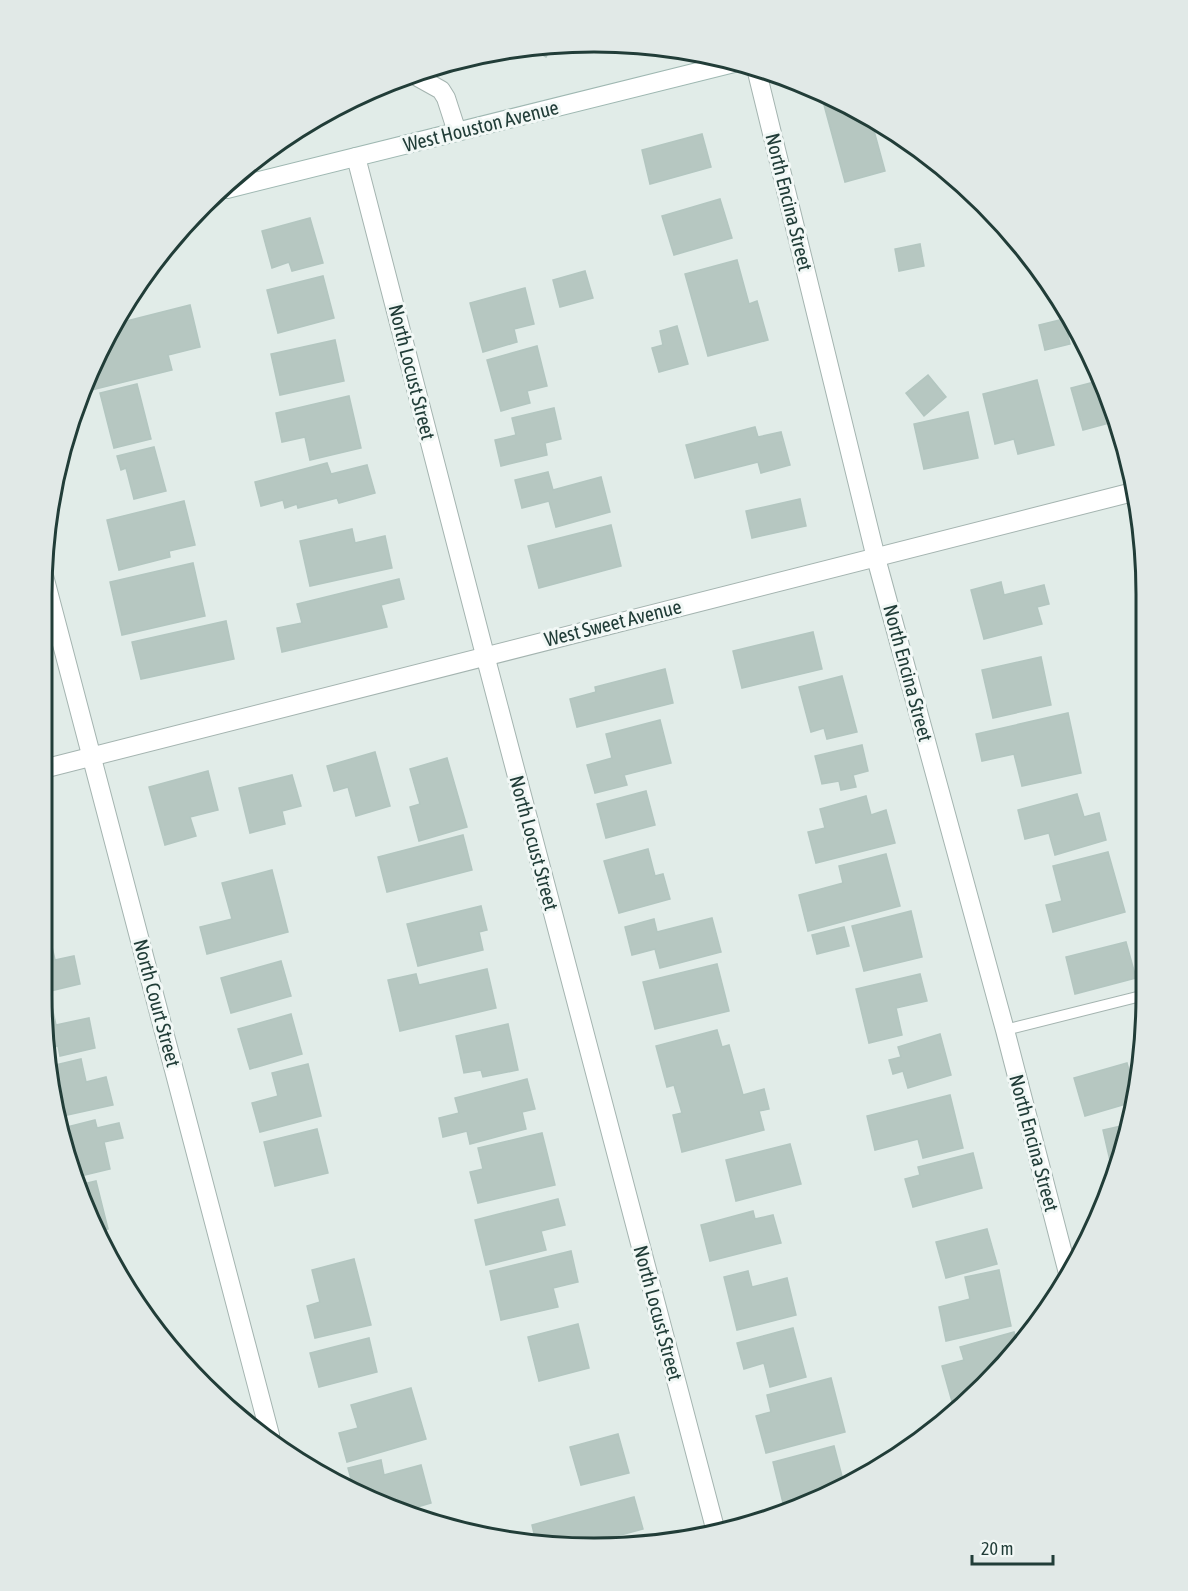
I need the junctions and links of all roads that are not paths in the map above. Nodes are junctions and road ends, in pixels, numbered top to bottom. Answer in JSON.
{"nodes":[{"id":1,"x":717,"y":67,"type":"edge"},
{"id":2,"x":758,"y":78,"type":"edge"},
{"id":3,"x":423,"y":80,"type":"edge"},
{"id":4,"x":457,"y":132,"type":"junction"},
{"id":5,"x":356,"y":157,"type":"junction"},
{"id":6,"x":238,"y":186,"type":"edge"},
{"id":7,"x":1126,"y":494,"type":"edge"},
{"id":8,"x":876,"y":558,"type":"junction"},
{"id":9,"x":52,"y":606,"type":"edge"},
{"id":10,"x":485,"y":655,"type":"junction"},
{"id":11,"x":92,"y":756,"type":"junction"},
{"id":12,"x":52,"y":767,"type":"edge"},
{"id":13,"x":1136,"y":997,"type":"edge"},
{"id":14,"x":1005,"y":1030,"type":"junction"},
{"id":15,"x":1066,"y":1262,"type":"edge"},
{"id":16,"x":269,"y":1430,"type":"edge"},
{"id":17,"x":714,"y":1525,"type":"edge"}],
"edges":[{"from":1,"to":4,"type":"street","name":"West Houston Avenue"},
{"from":2,"to":8,"type":"street","name":"North Encina Street"},
{"from":3,"to":4,"type":"street"},
{"from":4,"to":5,"type":"street","name":"West Houston Avenue"},
{"from":5,"to":6,"type":"street","name":"West Houston Avenue"},
{"from":5,"to":10,"type":"street","name":"North Locust Street"},
{"from":7,"to":8,"type":"street","name":"West Sweet Avenue"},
{"from":8,"to":10,"type":"street","name":"West Sweet Avenue"},
{"from":8,"to":14,"type":"street","name":"North Encina Street"},
{"from":9,"to":11,"type":"street","name":"North Court Street"},
{"from":10,"to":11,"type":"street","name":"West Sweet Avenue"},
{"from":10,"to":17,"type":"street","name":"North Locust Street"},
{"from":11,"to":12,"type":"street","name":"West Sweet Avenue"},
{"from":11,"to":16,"type":"street","name":"North Court Street"},
{"from":13,"to":14,"type":"lane"},
{"from":14,"to":15,"type":"street","name":"North Encina Street"}]}
